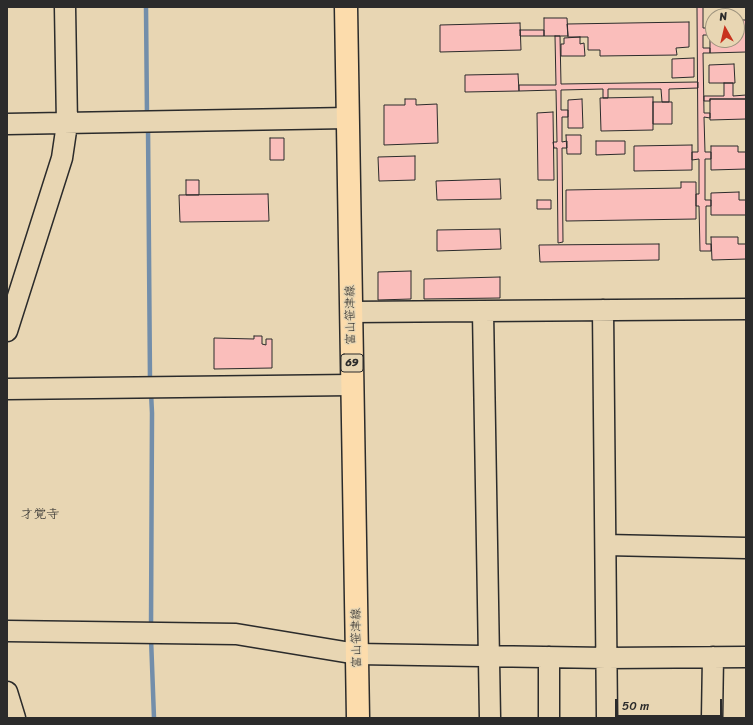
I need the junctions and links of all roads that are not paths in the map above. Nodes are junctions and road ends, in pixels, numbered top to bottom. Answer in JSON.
{"nodes":[{"id":1,"x":66,"y":7,"type":"edge"},
{"id":2,"x":346,"y":7,"type":"edge"},
{"id":3,"x":348,"y":118,"type":"junction"},
{"id":4,"x":7,"y":124,"type":"edge"},
{"id":5,"x":67,"y":124,"type":"junction"},
{"id":6,"x":746,"y":309,"type":"edge"},
{"id":7,"x":603,"y":310,"type":"junction"},
{"id":8,"x":351,"y":312,"type":"junction"},
{"id":9,"x":484,"y":312,"type":"junction"},
{"id":10,"x":7,"y":331,"type":"edge"},
{"id":11,"x":352,"y":385,"type":"junction"},
{"id":12,"x":7,"y":389,"type":"edge"},
{"id":13,"x":606,"y":545,"type":"junction"},
{"id":14,"x":746,"y":548,"type":"edge"},
{"id":15,"x":7,"y":631,"type":"edge"},
{"id":16,"x":357,"y":654,"type":"junction"},
{"id":17,"x":490,"y":656,"type":"junction"},
{"id":18,"x":549,"y":657,"type":"junction"},
{"id":19,"x":746,"y":657,"type":"edge"},
{"id":20,"x":606,"y":658,"type":"junction"},
{"id":21,"x":713,"y":658,"type":"junction"},
{"id":22,"x":7,"y":692,"type":"edge"},
{"id":23,"x":15,"y":718,"type":"edge"},
{"id":24,"x":358,"y":718,"type":"edge"},
{"id":25,"x":490,"y":718,"type":"edge"},
{"id":26,"x":549,"y":718,"type":"edge"},
{"id":27,"x":607,"y":718,"type":"edge"},
{"id":28,"x":712,"y":718,"type":"edge"}],
"edges":[{"from":1,"to":5,"type":"street"},
{"from":2,"to":3,"type":"main road","name":"富山笹津線","number":"69"},
{"from":3,"to":5,"type":"street"},
{"from":3,"to":8,"type":"main road","name":"富山笹津線","number":"69"},
{"from":4,"to":5,"type":"street"},
{"from":5,"to":10,"type":"street"},
{"from":6,"to":7,"type":"street"},
{"from":7,"to":9,"type":"street"},
{"from":7,"to":13,"type":"street"},
{"from":8,"to":9,"type":"street"},
{"from":8,"to":11,"type":"main road","name":"富山笹津線","number":"69"},
{"from":9,"to":17,"type":"street"},
{"from":11,"to":12,"type":"street"},
{"from":11,"to":16,"type":"main road","name":"富山笹津線","number":"69"},
{"from":13,"to":14,"type":"street"},
{"from":13,"to":20,"type":"street"},
{"from":15,"to":16,"type":"street"},
{"from":16,"to":17,"type":"street"},
{"from":16,"to":24,"type":"main road","name":"富山笹津線","number":"69"},
{"from":17,"to":18,"type":"street"},
{"from":17,"to":25,"type":"street"},
{"from":18,"to":20,"type":"street"},
{"from":18,"to":26,"type":"street"},
{"from":19,"to":21,"type":"street"},
{"from":20,"to":21,"type":"street"},
{"from":20,"to":27,"type":"street"},
{"from":21,"to":28,"type":"street"},
{"from":22,"to":23,"type":"street"}]}
